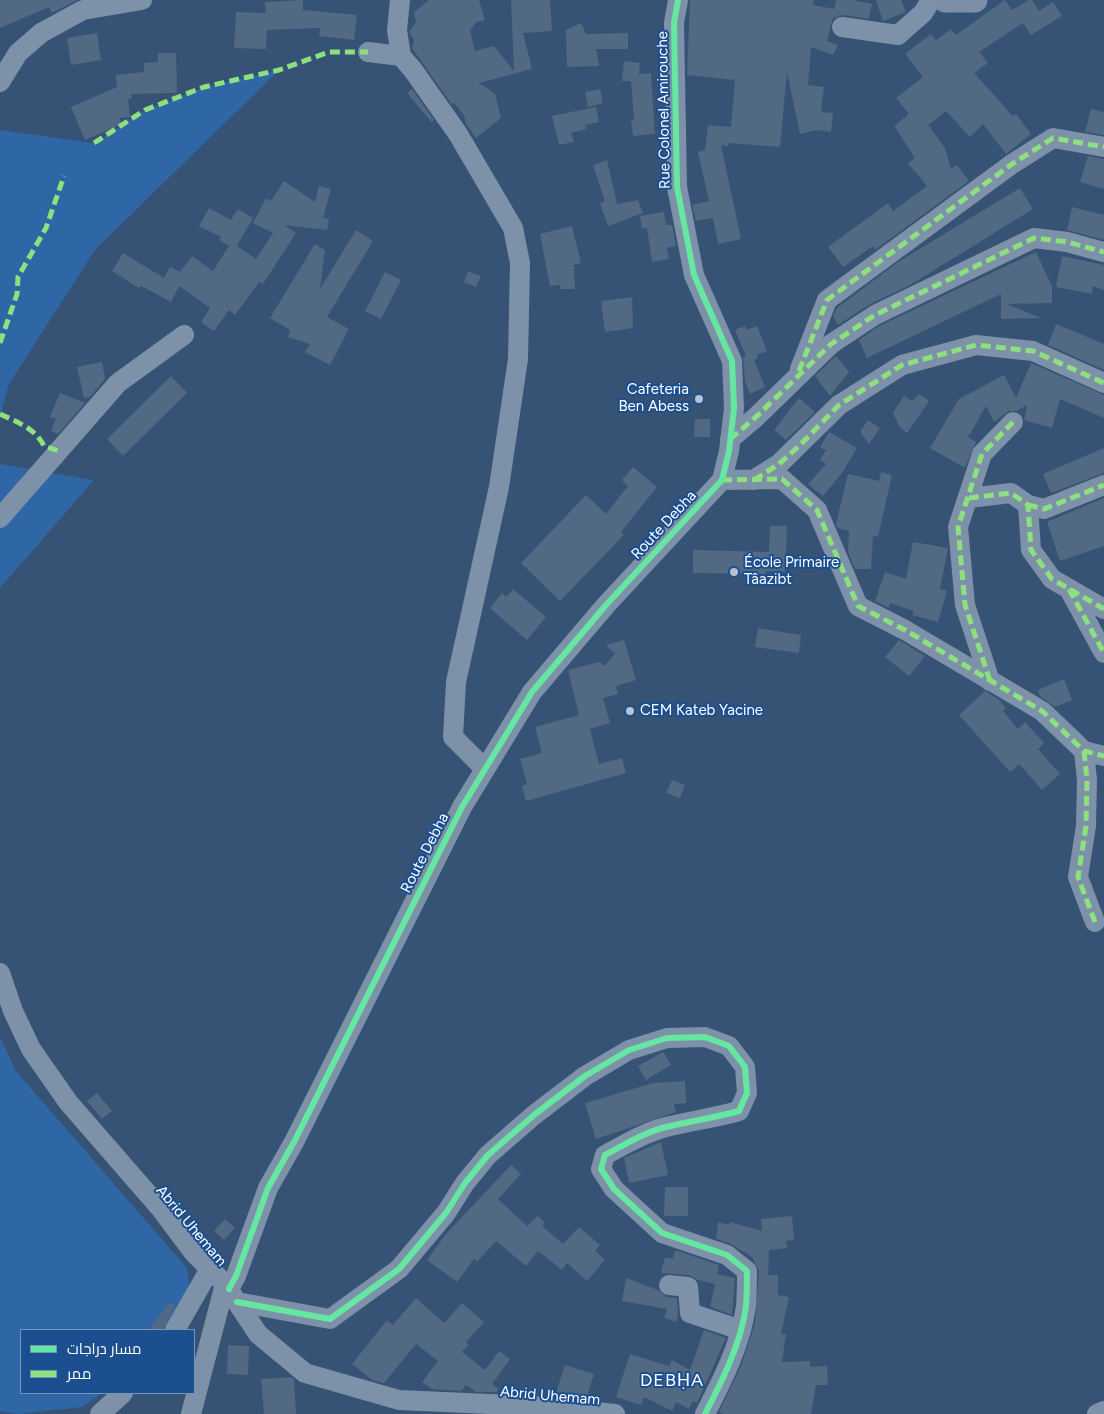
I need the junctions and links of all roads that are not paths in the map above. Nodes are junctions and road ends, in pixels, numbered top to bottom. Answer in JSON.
{"nodes":[{"id":1,"x":142,"y":0,"type":"edge"},
{"id":2,"x":400,"y":0,"type":"edge"},
{"id":3,"x":678,"y":0,"type":"edge"},
{"id":4,"x":931,"y":0,"type":"edge"},
{"id":5,"x":945,"y":0,"type":"edge"},
{"id":6,"x":975,"y":0,"type":"edge"},
{"id":7,"x":842,"y":27,"type":"dead end"},
{"id":8,"x":368,"y":52,"type":"dead end"},
{"id":9,"x":401,"y":56,"type":"junction"},
{"id":10,"x":0,"y":82,"type":"edge"},
{"id":11,"x":1104,"y":147,"type":"edge"},
{"id":12,"x":1104,"y":252,"type":"edge"},
{"id":13,"x":184,"y":335,"type":"dead end"},
{"id":14,"x":798,"y":375,"type":"junction"},
{"id":15,"x":1104,"y":383,"type":"edge"},
{"id":16,"x":1013,"y":422,"type":"dead end"},
{"id":17,"x":730,"y":439,"type":"junction"},
{"id":18,"x":722,"y":480,"type":"junction"},
{"id":19,"x":754,"y":480,"type":"junction"},
{"id":20,"x":1104,"y":486,"type":"edge"},
{"id":21,"x":969,"y":498,"type":"junction"},
{"id":22,"x":1028,"y":505,"type":"junction"},
{"id":23,"x":0,"y":518,"type":"edge"},
{"id":24,"x":1069,"y":589,"type":"junction"},
{"id":25,"x":1104,"y":609,"type":"edge"},
{"id":26,"x":1104,"y":653,"type":"edge"},
{"id":27,"x":990,"y":681,"type":"junction"},
{"id":28,"x":1084,"y":751,"type":"junction"},
{"id":29,"x":1104,"y":756,"type":"edge"},
{"id":30,"x":485,"y":769,"type":"junction"},
{"id":31,"x":1095,"y":922,"type":"dead end"},
{"id":32,"x":0,"y":973,"type":"edge"},
{"id":33,"x":210,"y":1268,"type":"junction"},
{"id":34,"x":668,"y":1285,"type":"dead end"},
{"id":35,"x":230,"y":1292,"type":"junction"},
{"id":36,"x":176,"y":1329,"type":"edge"},
{"id":37,"x":741,"y":1330,"type":"junction"},
{"id":38,"x":122,"y":1394,"type":"edge"},
{"id":39,"x":1104,"y":1411,"type":"edge"},
{"id":40,"x":100,"y":1414,"type":"edge"},
{"id":41,"x":191,"y":1414,"type":"edge"},
{"id":42,"x":615,"y":1414,"type":"edge"},
{"id":43,"x":705,"y":1414,"type":"edge"},
{"id":44,"x":1097,"y":1414,"type":"edge"}],
"edges":[{"from":1,"to":10,"type":"street"},
{"from":2,"to":9,"type":"street"},
{"from":3,"to":17,"type":"street","name":"Rue Colonel Amirouche"},
{"from":4,"to":7,"type":"street"},
{"from":5,"to":6,"type":"main road"},
{"from":8,"to":9,"type":"street"},
{"from":9,"to":30,"type":"street"},
{"from":11,"to":14,"type":"street"},
{"from":12,"to":14,"type":"street"},
{"from":13,"to":23,"type":"street"},
{"from":14,"to":17,"type":"street"},
{"from":15,"to":19,"type":"street"},
{"from":16,"to":21,"type":"street"},
{"from":17,"to":18,"type":"street","name":"Rue Colonel Amirouche"},
{"from":18,"to":19,"type":"street"},
{"from":18,"to":30,"type":"street","name":"Route Debha"},
{"from":19,"to":27,"type":"street"},
{"from":20,"to":22,"type":"street"},
{"from":21,"to":22,"type":"street"},
{"from":21,"to":27,"type":"street"},
{"from":22,"to":24,"type":"street"},
{"from":24,"to":25,"type":"street"},
{"from":24,"to":26,"type":"street"},
{"from":27,"to":28,"type":"street"},
{"from":28,"to":29,"type":"street"},
{"from":28,"to":31,"type":"street"},
{"from":30,"to":35,"type":"street","name":"Route Debha"},
{"from":32,"to":33,"type":"street","name":"Abrid Uhemam"},
{"from":33,"to":35,"type":"street","name":"Abrid Uhemam"},
{"from":33,"to":36,"type":"street"},
{"from":34,"to":37,"type":"street"},
{"from":35,"to":37,"type":"street"},
{"from":35,"to":41,"type":"street","name":"Route Debha"},
{"from":35,"to":42,"type":"street","name":"Abrid Uhemam"},
{"from":37,"to":43,"type":"street"},
{"from":38,"to":40,"type":"street"},
{"from":39,"to":44,"type":"street"}]}
